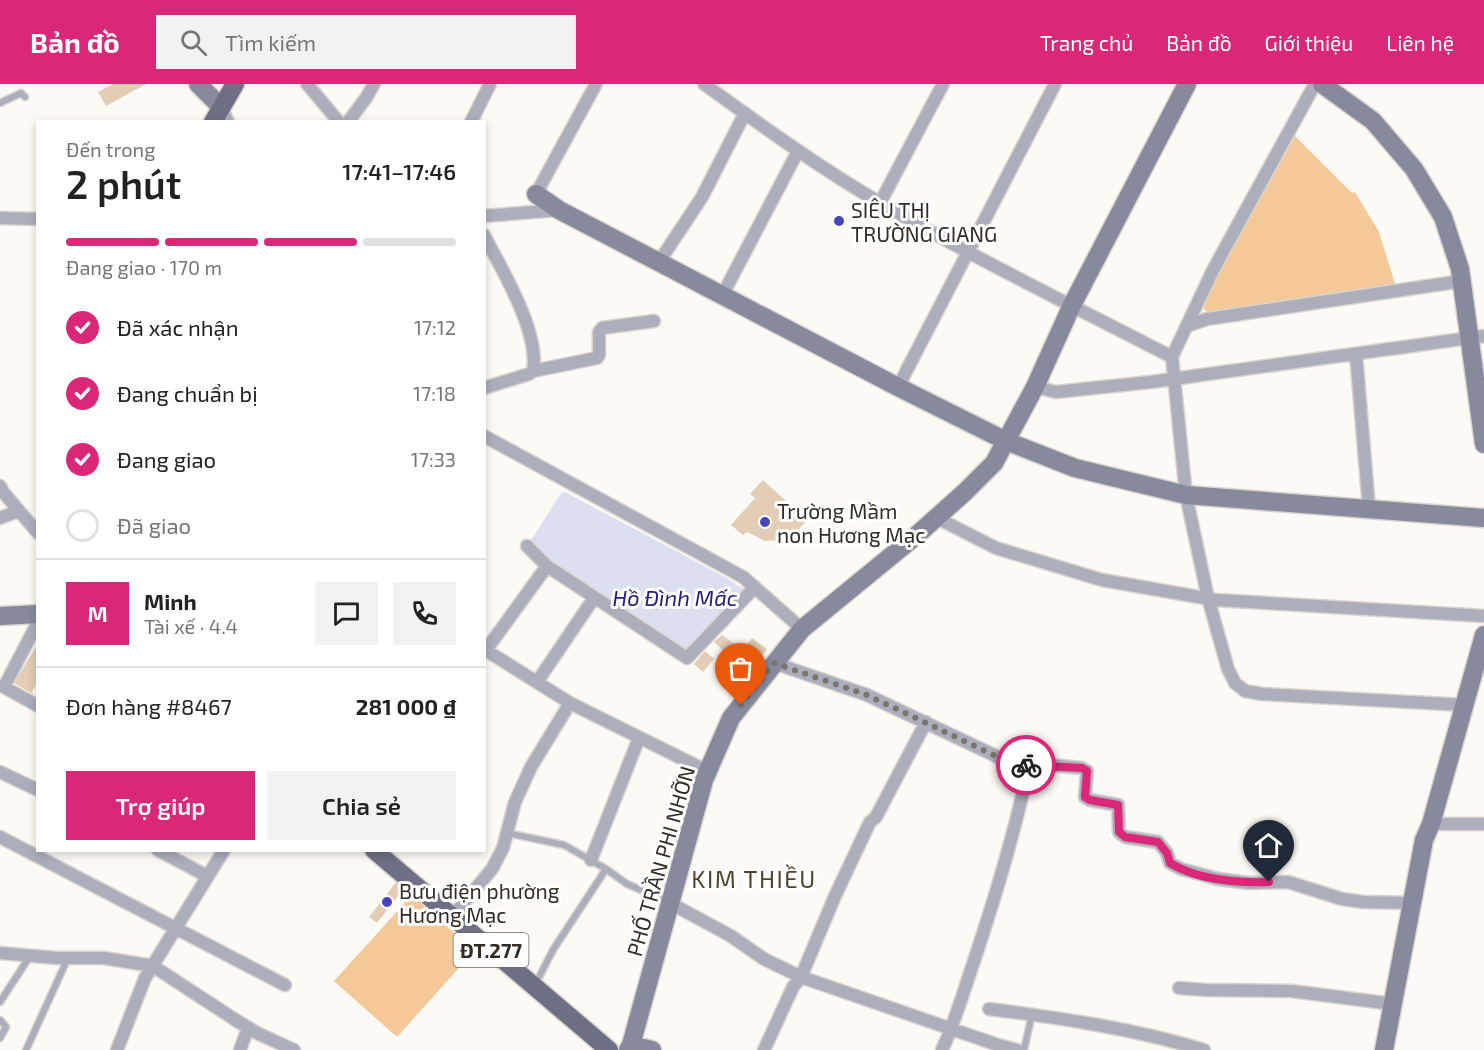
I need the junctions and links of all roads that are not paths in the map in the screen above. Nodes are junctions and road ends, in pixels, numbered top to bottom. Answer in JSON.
{"nodes":[{"id":1,"x":198,"y":84,"type":"edge"},
{"id":2,"x":235,"y":84,"type":"edge"},
{"id":3,"x":307,"y":84,"type":"edge"},
{"id":4,"x":374,"y":84,"type":"edge"},
{"id":5,"x":490,"y":84,"type":"edge"},
{"id":6,"x":596,"y":84,"type":"edge"},
{"id":7,"x":704,"y":84,"type":"edge"},
{"id":8,"x":943,"y":84,"type":"edge"},
{"id":9,"x":1055,"y":84,"type":"edge"},
{"id":10,"x":1187,"y":84,"type":"edge"},
{"id":11,"x":1315,"y":84,"type":"edge"},
{"id":12,"x":1322,"y":84,"type":"edge"},
{"id":13,"x":25,"y":97,"type":"dead end"},
{"id":14,"x":0,"y":103,"type":"edge"},
{"id":15,"x":744,"y":113,"type":"junction"},
{"id":16,"x":221,"y":117,"type":"edge"},
{"id":17,"x":337,"y":120,"type":"edge"},
{"id":18,"x":350,"y":120,"type":"edge"},
{"id":19,"x":472,"y":120,"type":"edge"},
{"id":20,"x":798,"y":151,"type":"junction"},
{"id":21,"x":536,"y":194,"type":"joint"},
{"id":22,"x":880,"y":203,"type":"junction"},
{"id":23,"x":559,"y":210,"type":"junction"},
{"id":24,"x":486,"y":216,"type":"edge"},
{"id":25,"x":0,"y":218,"type":"edge"},
{"id":26,"x":36,"y":219,"type":"edge"},
{"id":27,"x":486,"y":239,"type":"edge"},
{"id":28,"x":968,"y":252,"type":"junction"},
{"id":29,"x":659,"y":262,"type":"junction"},
{"id":30,"x":1462,"y":281,"type":"junction"},
{"id":31,"x":723,"y":294,"type":"junction"},
{"id":32,"x":1072,"y":305,"type":"junction"},
{"id":33,"x":654,"y":321,"type":"dead end"},
{"id":34,"x":1187,"y":326,"type":"junction"},
{"id":35,"x":1477,"y":337,"type":"edge"},
{"id":36,"x":1356,"y":354,"type":"junction"},
{"id":37,"x":1172,"y":357,"type":"junction"},
{"id":38,"x":533,"y":371,"type":"junction"},
{"id":39,"x":1176,"y":377,"type":"junction"},
{"id":40,"x":486,"y":387,"type":"edge"},
{"id":41,"x":898,"y":387,"type":"junction"},
{"id":42,"x":1035,"y":387,"type":"junction"},
{"id":43,"x":486,"y":437,"type":"edge"},
{"id":44,"x":1005,"y":441,"type":"junction"},
{"id":45,"x":1484,"y":444,"type":"edge"},
{"id":46,"x":0,"y":486,"type":"edge"},
{"id":47,"x":1186,"y":495,"type":"junction"},
{"id":48,"x":1369,"y":508,"type":"junction"},
{"id":49,"x":18,"y":511,"type":"junction"},
{"id":50,"x":0,"y":518,"type":"edge"},
{"id":51,"x":937,"y":518,"type":"junction"},
{"id":52,"x":1484,"y":518,"type":"edge"},
{"id":53,"x":36,"y":530,"type":"edge"},
{"id":54,"x":526,"y":546,"type":"dead end"},
{"id":55,"x":547,"y":566,"type":"junction"},
{"id":56,"x":755,"y":587,"type":"junction"},
{"id":57,"x":594,"y":598,"type":"junction"},
{"id":58,"x":1208,"y":598,"type":"junction"},
{"id":59,"x":36,"y":614,"type":"edge"},
{"id":60,"x":0,"y":616,"type":"edge"},
{"id":61,"x":1484,"y":616,"type":"edge"},
{"id":62,"x":36,"y":626,"type":"edge"},
{"id":63,"x":802,"y":629,"type":"junction"},
{"id":64,"x":1484,"y":635,"type":"edge"},
{"id":65,"x":486,"y":648,"type":"edge"},
{"id":66,"x":486,"y":650,"type":"edge"},
{"id":67,"x":774,"y":663,"type":"junction"},
{"id":68,"x":537,"y":682,"type":"junction"},
{"id":69,"x":570,"y":703,"type":"junction"},
{"id":70,"x":36,"y":705,"type":"edge"},
{"id":71,"x":1465,"y":705,"type":"junction"},
{"id":72,"x":926,"y":722,"type":"junction"},
{"id":73,"x":639,"y":738,"type":"junction"},
{"id":74,"x":1029,"y":765,"type":"junction"},
{"id":75,"x":707,"y":771,"type":"junction"},
{"id":76,"x":0,"y":772,"type":"edge"},
{"id":77,"x":36,"y":789,"type":"edge"},
{"id":78,"x":1431,"y":824,"type":"junction"},
{"id":79,"x":1484,"y":824,"type":"edge"},
{"id":80,"x":506,"y":833,"type":"junction"},
{"id":81,"x":0,"y":837,"type":"edge"},
{"id":82,"x":162,"y":852,"type":"edge"},
{"id":83,"x":223,"y":852,"type":"edge"},
{"id":84,"x":376,"y":852,"type":"edge"},
{"id":85,"x":591,"y":860,"type":"junction"},
{"id":86,"x":606,"y":869,"type":"junction"},
{"id":87,"x":207,"y":876,"type":"junction"},
{"id":88,"x":670,"y":903,"type":"junction"},
{"id":89,"x":1411,"y":903,"type":"junction"},
{"id":90,"x":452,"y":917,"type":"junction"},
{"id":91,"x":176,"y":928,"type":"junction"},
{"id":92,"x":0,"y":953,"type":"edge"},
{"id":93,"x":30,"y":956,"type":"junction"},
{"id":94,"x":68,"y":958,"type":"junction"},
{"id":95,"x":153,"y":966,"type":"junction"},
{"id":96,"x":801,"y":977,"type":"junction"},
{"id":97,"x":285,"y":985,"type":"dead end"},
{"id":98,"x":534,"y":987,"type":"junction"},
{"id":99,"x":1179,"y":988,"type":"dead end"},
{"id":100,"x":0,"y":1002,"type":"edge"},
{"id":101,"x":1393,"y":1004,"type":"junction"},
{"id":102,"x":989,"y":1009,"type":"dead end"},
{"id":103,"x":1032,"y":1014,"type":"junction"},
{"id":104,"x":0,"y":1020,"type":"edge"},
{"id":105,"x":249,"y":1028,"type":"junction"},
{"id":106,"x":952,"y":1030,"type":"junction"},
{"id":107,"x":0,"y":1038,"type":"edge"},
{"id":108,"x":630,"y":1048,"type":"edge"},
{"id":109,"x":26,"y":1050,"type":"edge"},
{"id":110,"x":117,"y":1050,"type":"edge"},
{"id":111,"x":240,"y":1050,"type":"edge"},
{"id":112,"x":294,"y":1050,"type":"edge"},
{"id":113,"x":609,"y":1050,"type":"edge"},
{"id":114,"x":652,"y":1050,"type":"edge"},
{"id":115,"x":764,"y":1050,"type":"edge"},
{"id":116,"x":942,"y":1050,"type":"edge"},
{"id":117,"x":1017,"y":1050,"type":"edge"},
{"id":118,"x":1024,"y":1050,"type":"edge"},
{"id":119,"x":1204,"y":1050,"type":"edge"},
{"id":120,"x":1384,"y":1050,"type":"edge"}],
"edges":[{"from":1,"to":16,"type":"street"},
{"from":2,"to":16,"type":"main road"},
{"from":3,"to":17,"type":"street"},
{"from":4,"to":18,"type":"street"},
{"from":5,"to":19,"type":"street"},
{"from":6,"to":21,"type":"street"},
{"from":7,"to":15,"type":"street"},
{"from":8,"to":22,"type":"street"},
{"from":9,"to":28,"type":"street"},
{"from":10,"to":32,"type":"street","name":"PHỐ TRẦN PHI NHỠN"},
{"from":11,"to":34,"type":"street"},
{"from":12,"to":30,"type":"street"},
{"from":13,"to":14,"type":"lane"},
{"from":15,"to":20,"type":"street"},
{"from":15,"to":29,"type":"street"},
{"from":20,"to":22,"type":"street"},
{"from":20,"to":31,"type":"street"},
{"from":21,"to":23,"type":"street"},
{"from":22,"to":28,"type":"street"},
{"from":23,"to":24,"type":"street"},
{"from":23,"to":29,"type":"street"},
{"from":25,"to":26,"type":"street"},
{"from":27,"to":38,"type":"street"},
{"from":28,"to":32,"type":"street"},
{"from":28,"to":41,"type":"street"},
{"from":29,"to":31,"type":"street"},
{"from":30,"to":34,"type":"street"},
{"from":30,"to":35,"type":"street"},
{"from":31,"to":41,"type":"street"},
{"from":32,"to":37,"type":"street"},
{"from":32,"to":42,"type":"street","name":"PHỐ TRẦN PHI NHỠN"},
{"from":33,"to":38,"type":"street"},
{"from":34,"to":37,"type":"street"},
{"from":35,"to":36,"type":"street"},
{"from":35,"to":45,"type":"street"},
{"from":36,"to":39,"type":"street"},
{"from":36,"to":48,"type":"street"},
{"from":37,"to":39,"type":"street"},
{"from":38,"to":40,"type":"street"},
{"from":39,"to":42,"type":"street"},
{"from":39,"to":47,"type":"street"},
{"from":41,"to":44,"type":"street"},
{"from":42,"to":44,"type":"street","name":"PHỐ TRẦN PHI NHỠN"},
{"from":43,"to":56,"type":"street"},
{"from":44,"to":47,"type":"street"},
{"from":44,"to":51,"type":"street","name":"PHỐ TRẦN PHI NHỠN"},
{"from":46,"to":49,"type":"street"},
{"from":47,"to":48,"type":"street"},
{"from":47,"to":58,"type":"street"},
{"from":48,"to":52,"type":"street"},
{"from":49,"to":50,"type":"street"},
{"from":49,"to":53,"type":"street"},
{"from":51,"to":58,"type":"street"},
{"from":51,"to":63,"type":"street","name":"PHỐ TRẦN PHI NHỠN"},
{"from":54,"to":55,"type":"street"},
{"from":55,"to":57,"type":"street"},
{"from":55,"to":65,"type":"street"},
{"from":56,"to":57,"type":"street"},
{"from":56,"to":63,"type":"street"},
{"from":57,"to":68,"type":"street"},
{"from":58,"to":61,"type":"street"},
{"from":58,"to":71,"type":"street"},
{"from":59,"to":60,"type":"street"},
{"from":62,"to":70,"type":"street"},
{"from":63,"to":67,"type":"street","name":"PHỐ TRẦN PHI NHỠN"},
{"from":64,"to":71,"type":"street"},
{"from":66,"to":68,"type":"street"},
{"from":67,"to":72,"type":"street"},
{"from":67,"to":75,"type":"street","name":"PHỐ TRẦN PHI NHỠN"},
{"from":68,"to":69,"type":"street"},
{"from":69,"to":73,"type":"street"},
{"from":69,"to":80,"type":"street"},
{"from":71,"to":78,"type":"street"},
{"from":72,"to":74,"type":"street"},
{"from":72,"to":96,"type":"street"},
{"from":73,"to":75,"type":"street"},
{"from":73,"to":85,"type":"street"},
{"from":74,"to":89,"type":"street"},
{"from":74,"to":106,"type":"street"},
{"from":75,"to":88,"type":"street","name":"PHỐ TRẦN PHI NHỠN"},
{"from":76,"to":77,"type":"street"},
{"from":78,"to":79,"type":"street"},
{"from":78,"to":89,"type":"street"},
{"from":80,"to":85,"type":"lane"},
{"from":80,"to":90,"type":"street"},
{"from":81,"to":91,"type":"street"},
{"from":82,"to":87,"type":"street"},
{"from":83,"to":87,"type":"street"},
{"from":84,"to":90,"type":"main road","number":"ĐT.277"},
{"from":85,"to":86,"type":"lane"},
{"from":86,"to":88,"type":"lane"},
{"from":86,"to":98,"type":"lane"},
{"from":87,"to":91,"type":"street"},
{"from":88,"to":96,"type":"street"},
{"from":88,"to":108,"type":"street","name":"PHỐ TRẦN PHI NHỠN"},
{"from":89,"to":101,"type":"street"},
{"from":90,"to":98,"type":"main road","number":"ĐT.277"},
{"from":91,"to":95,"type":"street"},
{"from":91,"to":97,"type":"street"},
{"from":92,"to":93,"type":"street"},
{"from":93,"to":94,"type":"street"},
{"from":93,"to":100,"type":"lane"},
{"from":94,"to":95,"type":"street"},
{"from":94,"to":109,"type":"lane"},
{"from":95,"to":105,"type":"street"},
{"from":95,"to":110,"type":"street"},
{"from":96,"to":106,"type":"street"},
{"from":96,"to":115,"type":"street"},
{"from":98,"to":113,"type":"main road","number":"ĐT.277"},
{"from":99,"to":101,"type":"street"},
{"from":101,"to":120,"type":"street"},
{"from":102,"to":103,"type":"street"},
{"from":103,"to":118,"type":"lane"},
{"from":103,"to":119,"type":"street"},
{"from":104,"to":107,"type":"lane"},
{"from":105,"to":111,"type":"street"},
{"from":105,"to":112,"type":"street"},
{"from":106,"to":116,"type":"street"},
{"from":106,"to":117,"type":"street"},
{"from":108,"to":114,"type":"street"}]}
